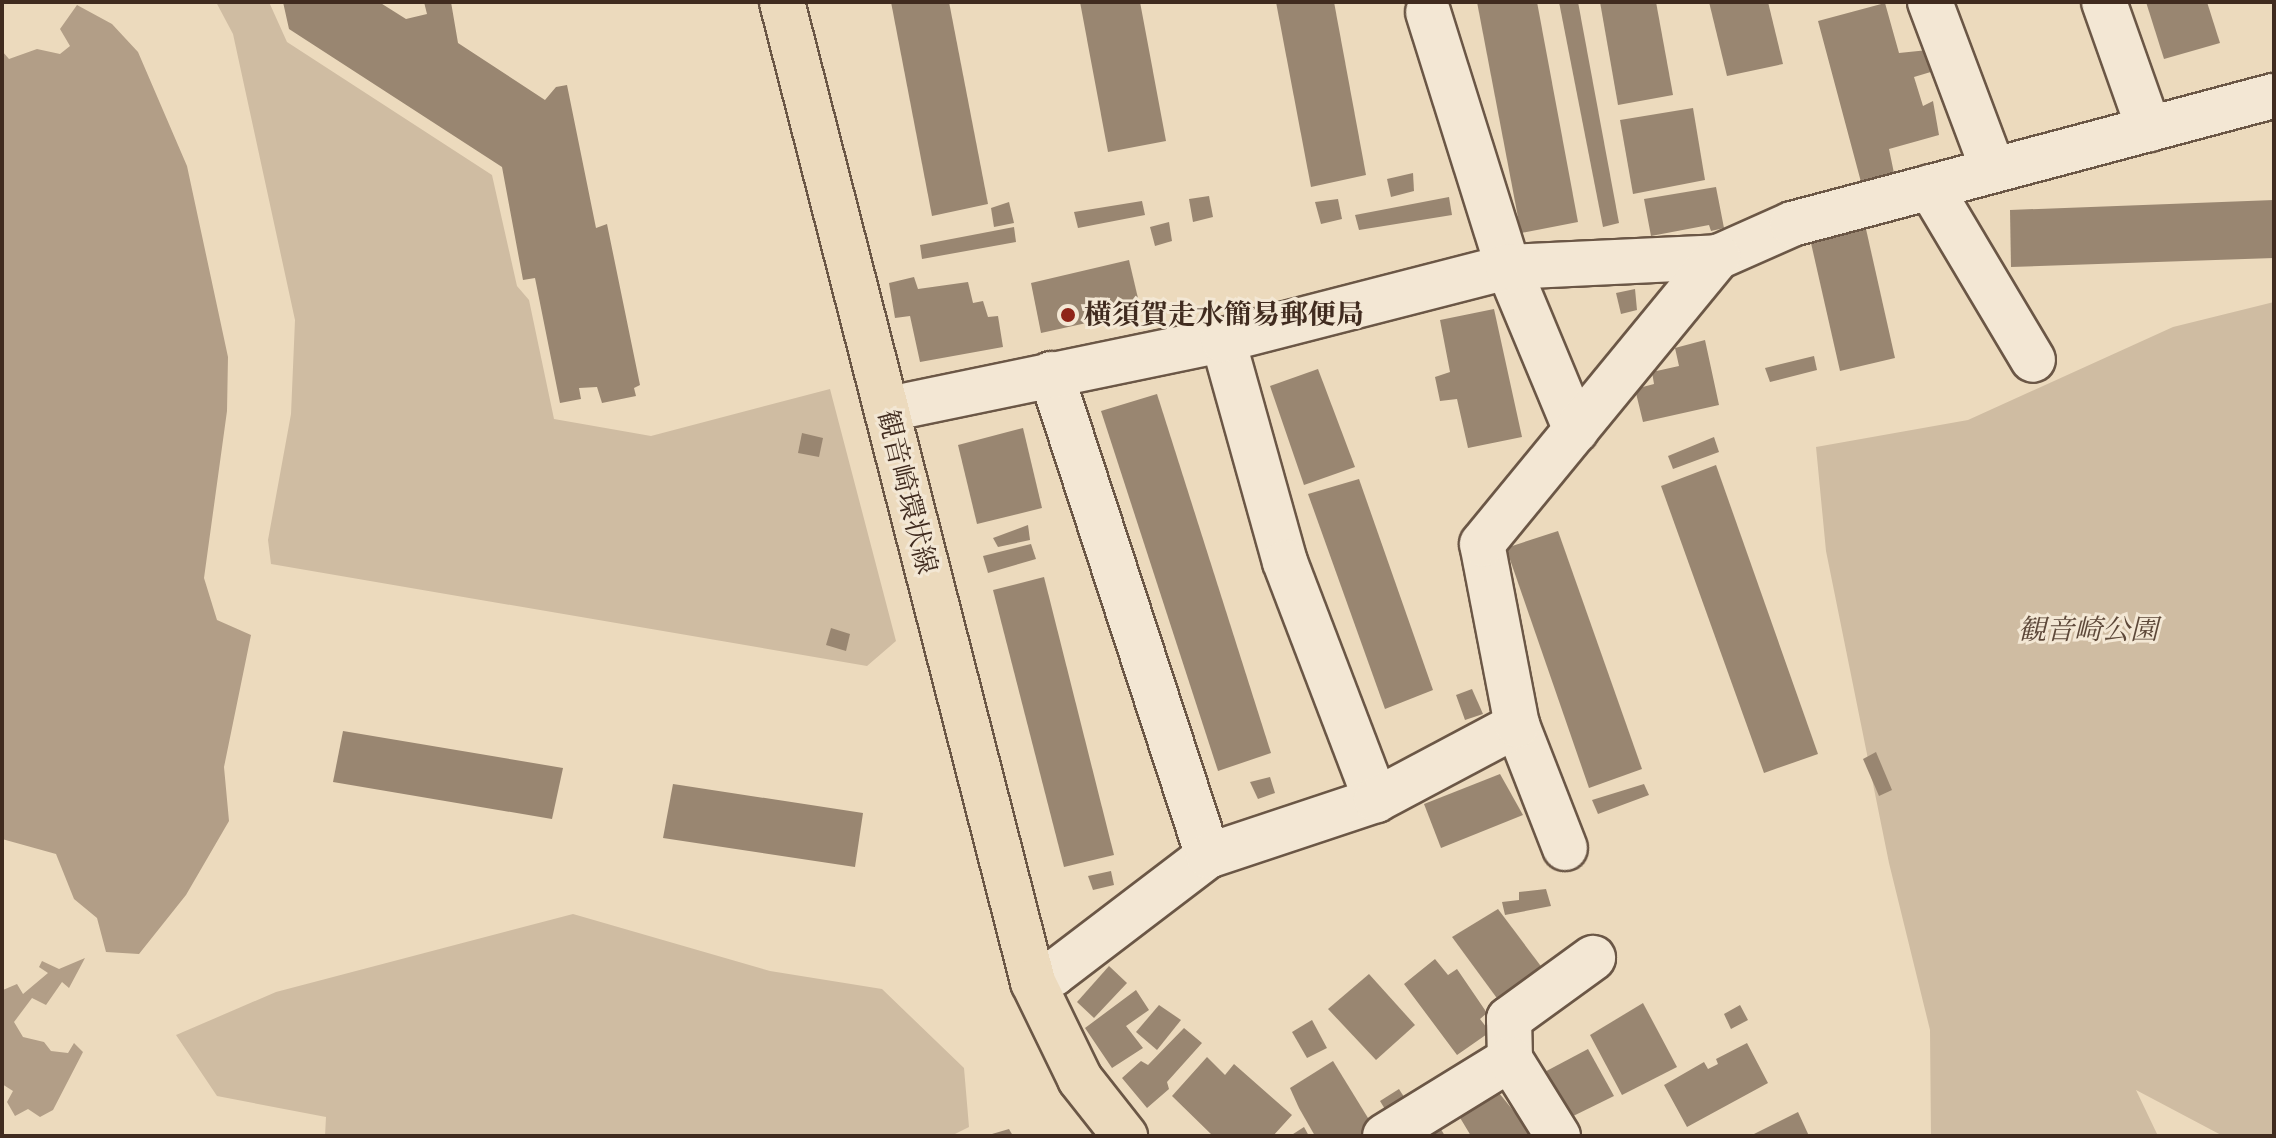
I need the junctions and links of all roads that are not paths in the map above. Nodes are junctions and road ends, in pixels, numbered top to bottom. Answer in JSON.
{"nodes":[{"id":1,"x":782,"y":2,"type":"edge"},
{"id":2,"x":1930,"y":2,"type":"edge"},
{"id":3,"x":2104,"y":2,"type":"edge"},
{"id":4,"x":1428,"y":12,"type":"dead end"},
{"id":5,"x":2274,"y":96,"type":"edge"},
{"id":6,"x":2149,"y":129,"type":"junction"},
{"id":7,"x":1993,"y":170,"type":"junction"},
{"id":8,"x":1930,"y":187,"type":"junction"},
{"id":9,"x":1718,"y":257,"type":"junction"},
{"id":10,"x":1508,"y":267,"type":"junction"},
{"id":11,"x":1223,"y":340,"type":"junction"},
{"id":12,"x":2033,"y":360,"type":"dead end"},
{"id":13,"x":1051,"y":374,"type":"junction"},
{"id":14,"x":908,"y":405,"type":"dead end"},
{"id":15,"x":1576,"y":430,"type":"junction"},
{"id":16,"x":1517,"y":725,"type":"junction"},
{"id":17,"x":1376,"y":800,"type":"junction"},
{"id":18,"x":1565,"y":848,"type":"dead end"},
{"id":19,"x":1208,"y":856,"type":"junction"},
{"id":20,"x":1593,"y":958,"type":"dead end"},
{"id":21,"x":1033,"y":982,"type":"junction"},
{"id":22,"x":1510,"y":1059,"type":"junction"},
{"id":23,"x":1125,"y":1136,"type":"edge"},
{"id":24,"x":1385,"y":1136,"type":"edge"},
{"id":25,"x":1558,"y":1136,"type":"edge"}],
"edges":[{"from":1,"to":21,"type":"main road","name":"観音崎環状線"},
{"from":2,"to":7,"type":"street"},
{"from":3,"to":6,"type":"street"},
{"from":4,"to":10,"type":"street"},
{"from":5,"to":6,"type":"street"},
{"from":6,"to":7,"type":"street"},
{"from":7,"to":8,"type":"street"},
{"from":8,"to":9,"type":"street"},
{"from":8,"to":12,"type":"street"},
{"from":9,"to":10,"type":"street"},
{"from":9,"to":15,"type":"street"},
{"from":10,"to":11,"type":"street"},
{"from":10,"to":15,"type":"street"},
{"from":11,"to":13,"type":"street"},
{"from":11,"to":17,"type":"street"},
{"from":13,"to":14,"type":"street"},
{"from":13,"to":19,"type":"street"},
{"from":15,"to":16,"type":"street"},
{"from":16,"to":17,"type":"street"},
{"from":16,"to":18,"type":"street"},
{"from":17,"to":19,"type":"street"},
{"from":19,"to":21,"type":"street"},
{"from":20,"to":22,"type":"street"},
{"from":21,"to":23,"type":"main road","name":"観音崎環状線"},
{"from":22,"to":24,"type":"street"},
{"from":22,"to":25,"type":"street"}]}
